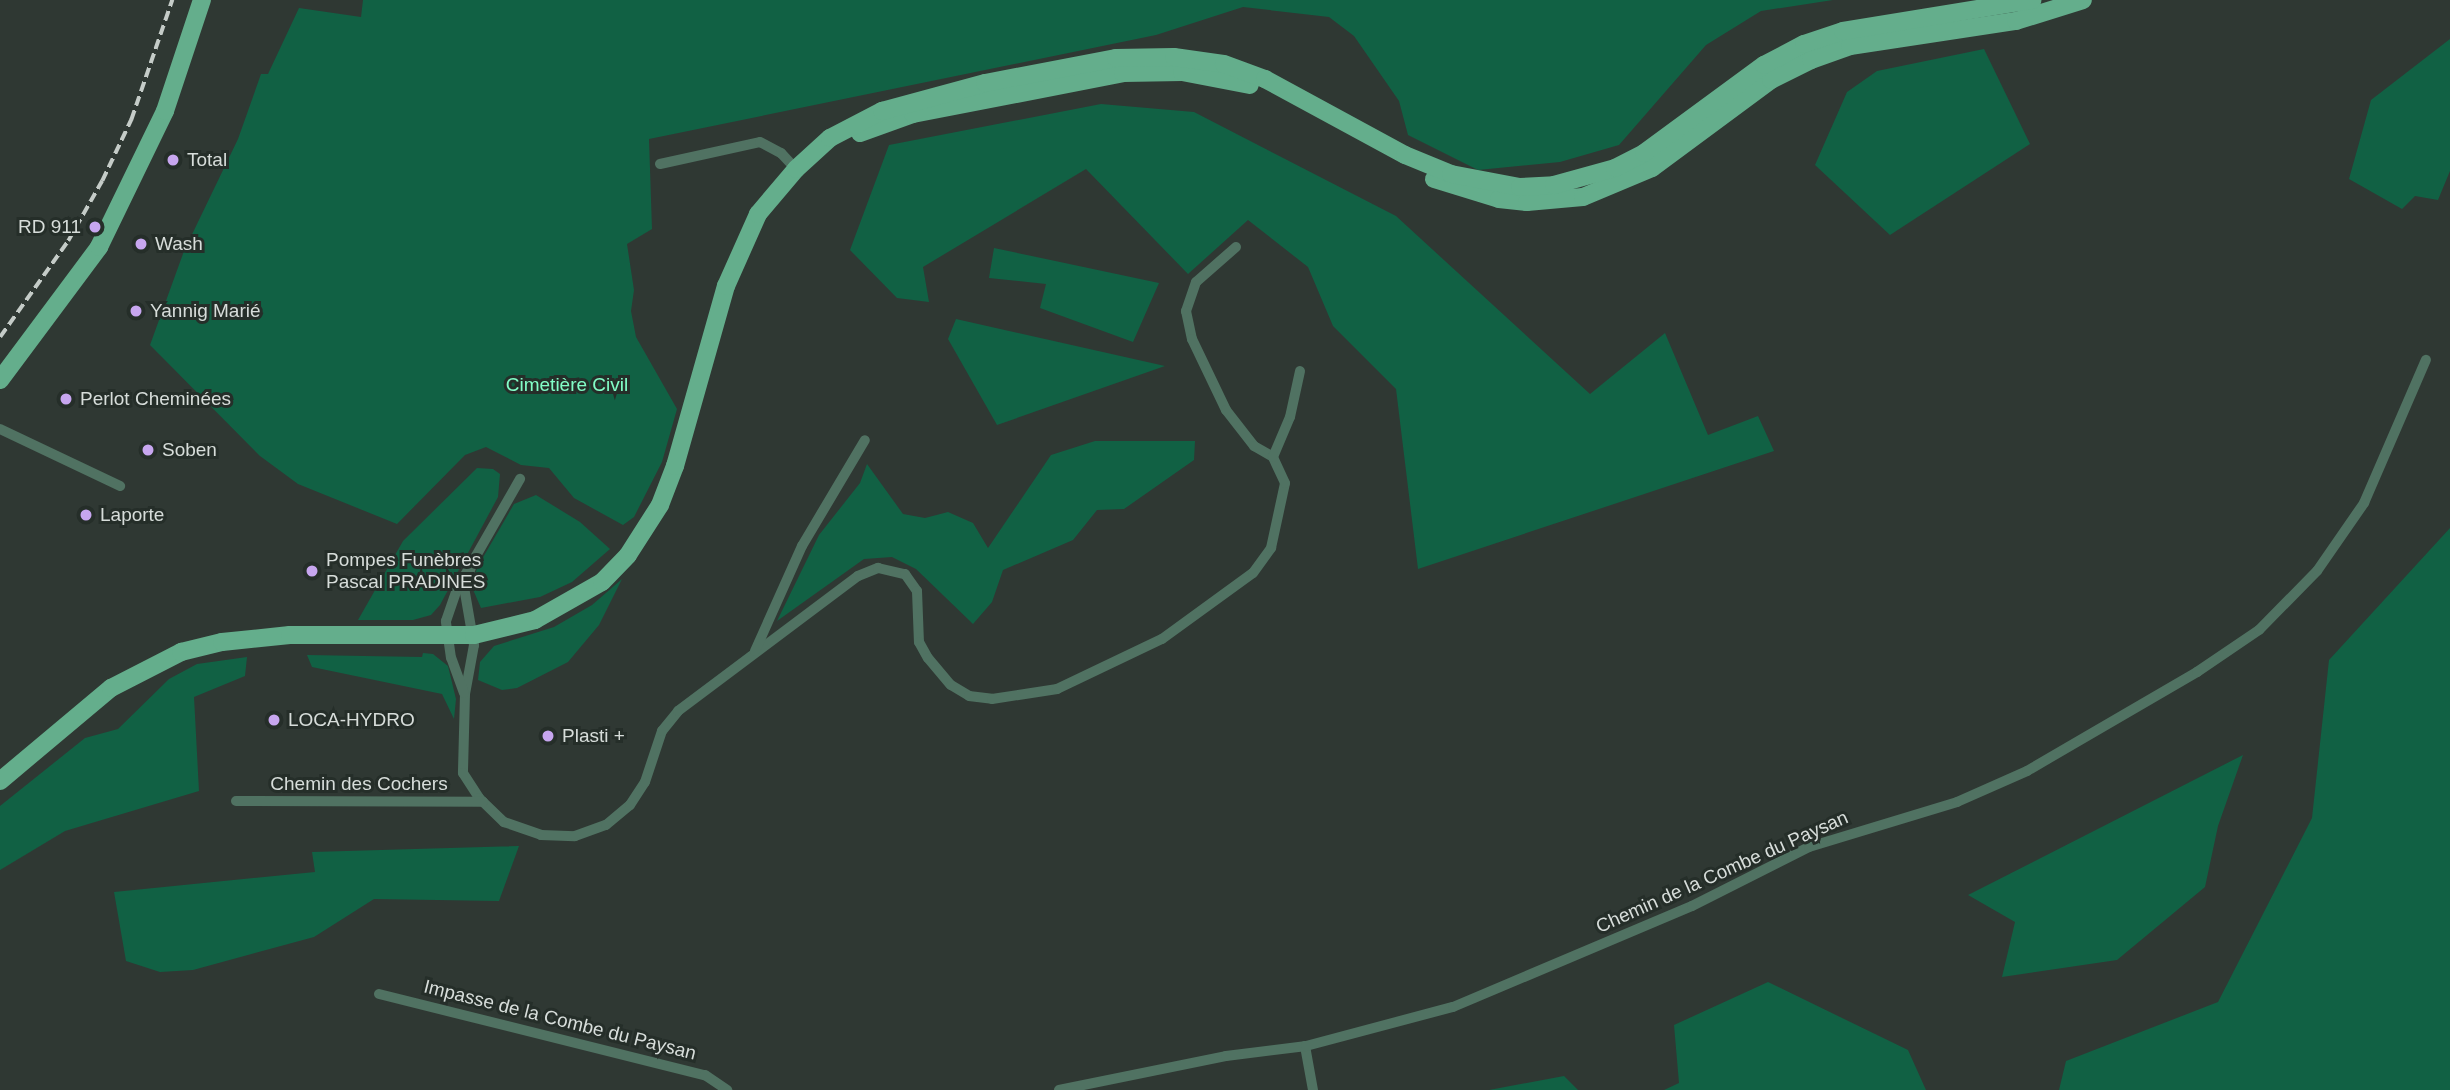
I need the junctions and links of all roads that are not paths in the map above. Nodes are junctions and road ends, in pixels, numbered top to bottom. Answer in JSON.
{"nodes":[{"id":1,"x":202,"y":0,"type":"edge"},
{"id":2,"x":2032,"y":0,"type":"edge"},
{"id":3,"x":2083,"y":0,"type":"edge"},
{"id":4,"x":660,"y":164,"type":"dead end"},
{"id":5,"x":796,"y":169,"type":"junction"},
{"id":6,"x":1236,"y":247,"type":"dead end"},
{"id":7,"x":2426,"y":360,"type":"dead end"},
{"id":8,"x":1300,"y":371,"type":"dead end"},
{"id":9,"x":0,"y":380,"type":"edge"},
{"id":10,"x":0,"y":429,"type":"edge"},
{"id":11,"x":865,"y":440,"type":"dead end"},
{"id":12,"x":1273,"y":457,"type":"junction"},
{"id":13,"x":520,"y":479,"type":"dead end"},
{"id":14,"x":120,"y":486,"type":"dead end"},
{"id":15,"x":473,"y":562,"type":"junction"},
{"id":16,"x":474,"y":635,"type":"junction"},
{"id":17,"x":446,"y":637,"type":"junction"},
{"id":18,"x":754,"y":655,"type":"junction"},
{"id":19,"x":465,"y":694,"type":"junction"},
{"id":20,"x":0,"y":781,"type":"edge"},
{"id":21,"x":236,"y":801,"type":"dead end"},
{"id":22,"x":483,"y":802,"type":"junction"},
{"id":23,"x":379,"y":994,"type":"dead end"},
{"id":24,"x":1305,"y":1046,"type":"junction"},
{"id":25,"x":727,"y":1090,"type":"edge"},
{"id":26,"x":1059,"y":1090,"type":"edge"},
{"id":27,"x":1312,"y":1090,"type":"edge"}],
"edges":[{"from":1,"to":9,"type":"main road"},
{"from":2,"to":5,"type":"main road"},
{"from":3,"to":5,"type":"main road"},
{"from":4,"to":5,"type":"street"},
{"from":5,"to":16,"type":"main road"},
{"from":6,"to":12,"type":"street"},
{"from":7,"to":24,"type":"street","name":"Chemin de la Combe du Paysan"},
{"from":8,"to":12,"type":"street"},
{"from":10,"to":14,"type":"street"},
{"from":11,"to":18,"type":"street"},
{"from":12,"to":18,"type":"street"},
{"from":13,"to":15,"type":"street"},
{"from":15,"to":16,"type":"street"},
{"from":15,"to":17,"type":"street"},
{"from":16,"to":17,"type":"main road"},
{"from":16,"to":19,"type":"street"},
{"from":17,"to":19,"type":"street"},
{"from":17,"to":20,"type":"main road"},
{"from":18,"to":22,"type":"street"},
{"from":19,"to":22,"type":"street"},
{"from":21,"to":22,"type":"street","name":"Chemin des Cochers"},
{"from":23,"to":25,"type":"street","name":"Impasse de la Combe du Paysan"},
{"from":24,"to":26,"type":"street","name":"Chemin de la Combe du Paysan"},
{"from":24,"to":27,"type":"street"}]}
